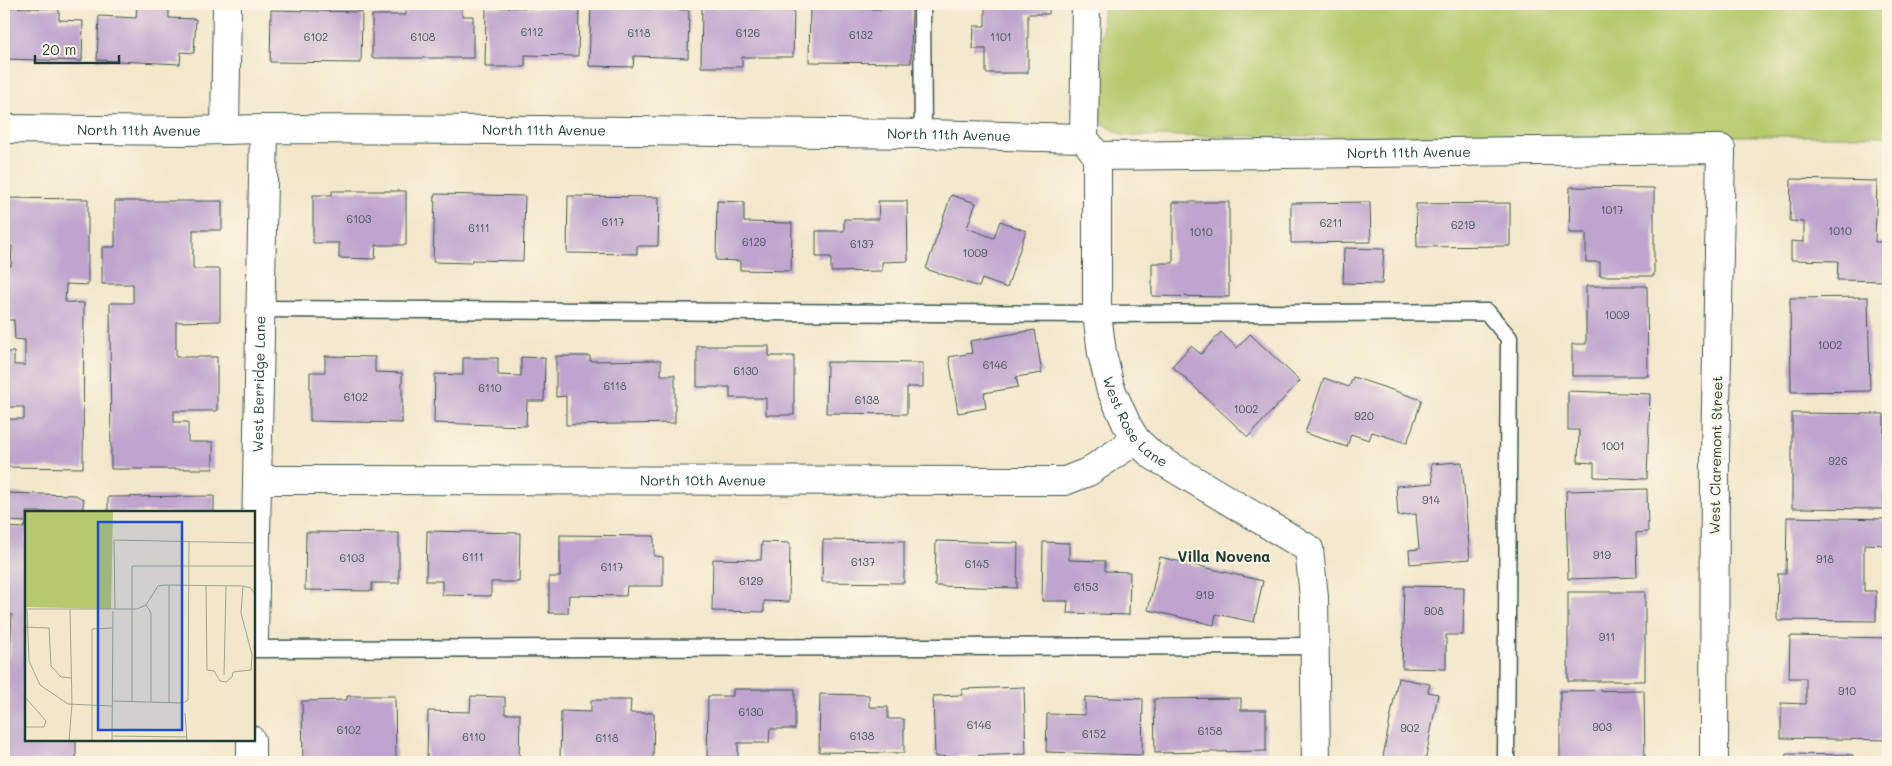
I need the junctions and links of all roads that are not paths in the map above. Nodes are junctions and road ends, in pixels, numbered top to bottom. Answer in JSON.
{"nodes":[{"id":1,"x":227,"y":4,"type":"edge"},
{"id":2,"x":922,"y":4,"type":"edge"},
{"id":3,"x":1086,"y":4,"type":"edge"},
{"id":4,"x":264,"y":129,"type":"junction"},
{"id":5,"x":4,"y":130,"type":"edge"},
{"id":6,"x":225,"y":130,"type":"junction"},
{"id":7,"x":924,"y":134,"type":"junction"},
{"id":8,"x":1091,"y":147,"type":"junction"},
{"id":9,"x":1721,"y":149,"type":"joint"},
{"id":10,"x":260,"y":308,"type":"junction"},
{"id":11,"x":1097,"y":314,"type":"junction"},
{"id":12,"x":1136,"y":440,"type":"junction"},
{"id":13,"x":258,"y":480,"type":"junction"},
{"id":14,"x":255,"y":598,"type":"edge"},
{"id":15,"x":1314,"y":646,"type":"junction"},
{"id":16,"x":255,"y":649,"type":"edge"},
{"id":17,"x":252,"y":741,"type":"edge"},
{"id":18,"x":251,"y":762,"type":"edge"},
{"id":19,"x":1316,"y":762,"type":"edge"},
{"id":20,"x":1506,"y":762,"type":"edge"},
{"id":21,"x":1714,"y":762,"type":"edge"}],
"edges":[{"from":1,"to":6,"type":"street"},
{"from":2,"to":7,"type":"lane"},
{"from":3,"to":8,"type":"street","name":"West Rose Lane"},
{"from":4,"to":6,"type":"street","name":"North 11th Avenue"},
{"from":4,"to":7,"type":"street","name":"North 11th Avenue"},
{"from":4,"to":10,"type":"street","name":"West Berridge Lane"},
{"from":5,"to":6,"type":"street","name":"North 11th Avenue"},
{"from":7,"to":8,"type":"street","name":"North 11th Avenue"},
{"from":8,"to":9,"type":"street","name":"North 11th Avenue"},
{"from":8,"to":11,"type":"street","name":"West Rose Lane"},
{"from":9,"to":21,"type":"street","name":"West Claremont Street"},
{"from":10,"to":11,"type":"lane"},
{"from":10,"to":13,"type":"street","name":"West Berridge Lane"},
{"from":11,"to":12,"type":"street","name":"West Rose Lane"},
{"from":11,"to":20,"type":"lane"},
{"from":12,"to":13,"type":"street","name":"North 10th Avenue"},
{"from":12,"to":15,"type":"street","name":"West Rose Lane"},
{"from":13,"to":14,"type":"street","name":"West Berridge Lane"},
{"from":15,"to":16,"type":"lane"},
{"from":15,"to":19,"type":"street","name":"West Rose Lane"},
{"from":17,"to":18,"type":"street"}]}
